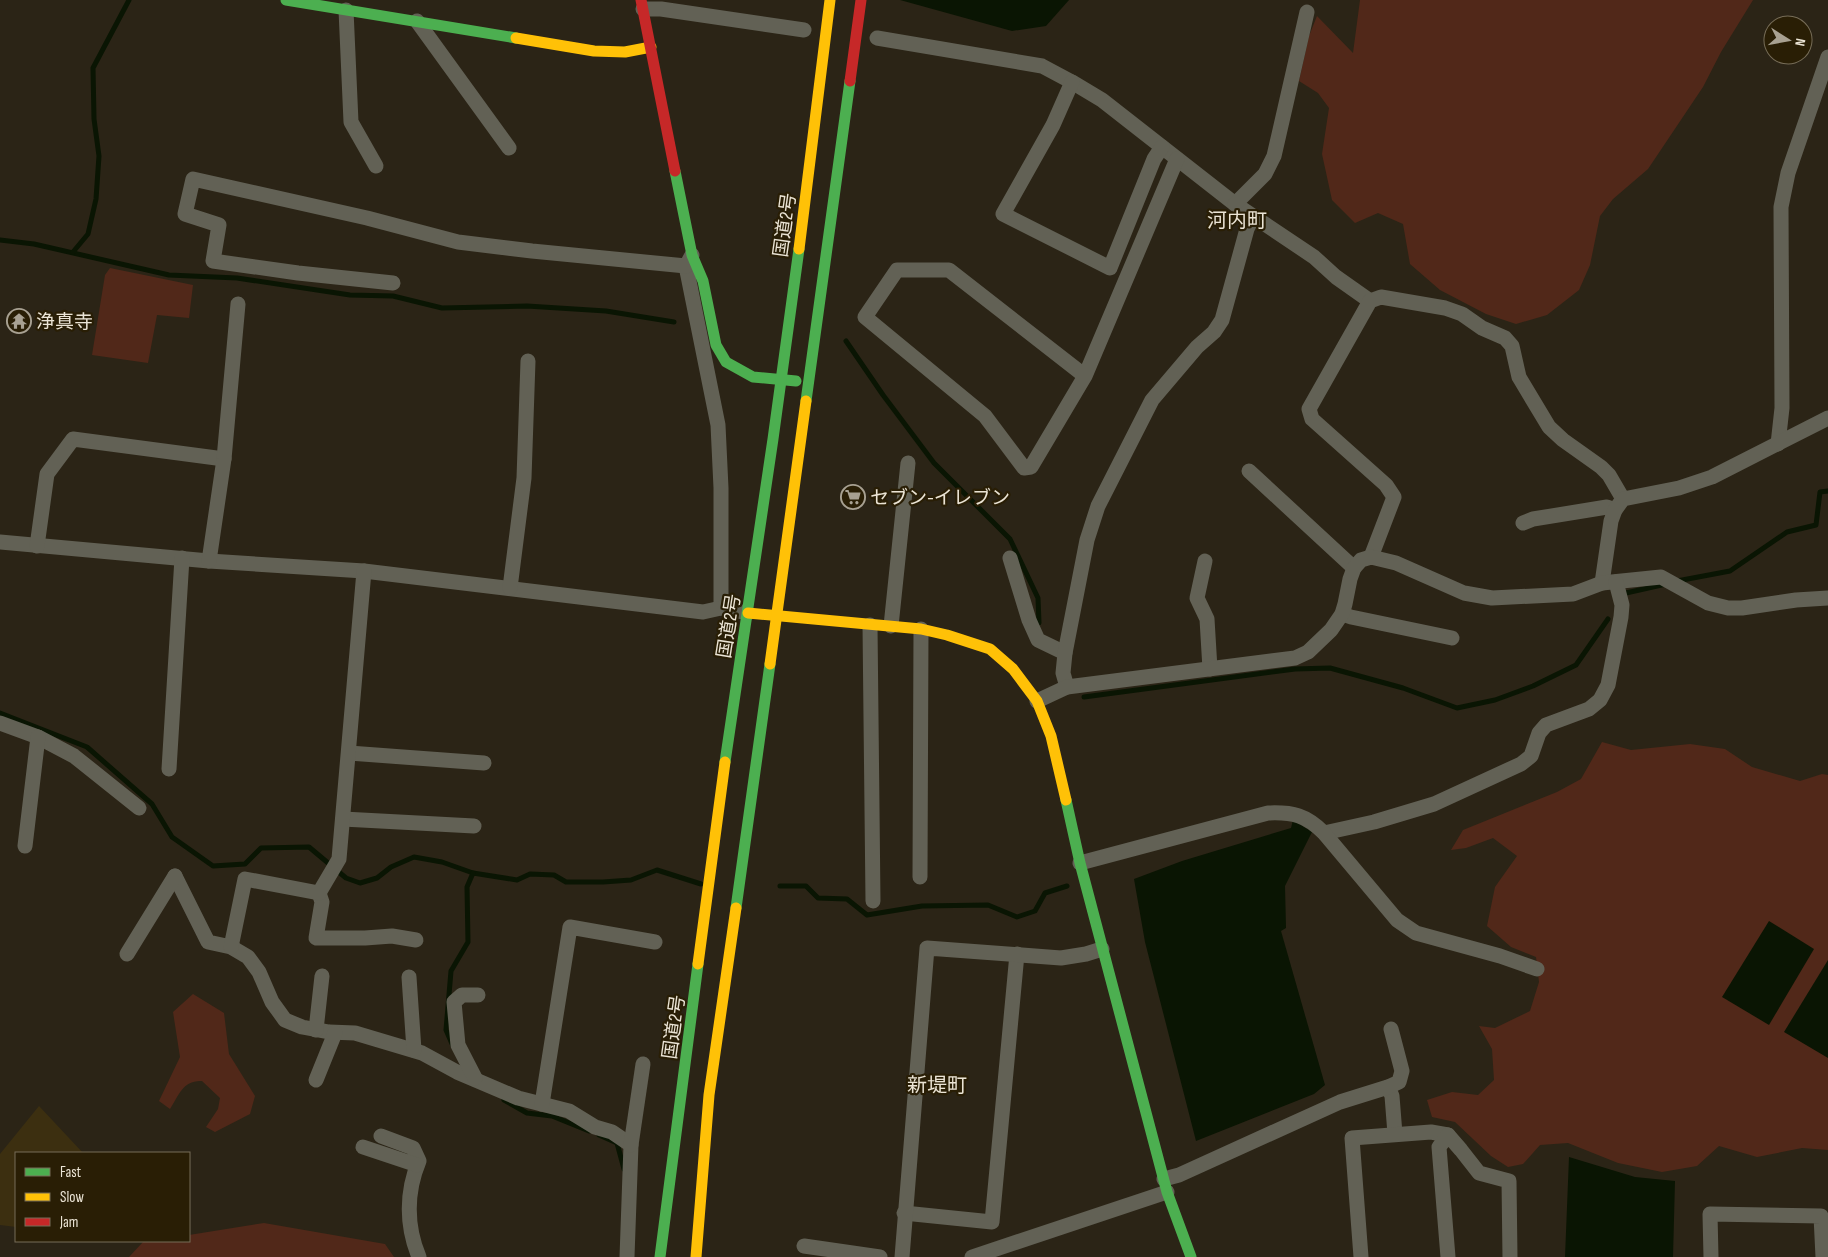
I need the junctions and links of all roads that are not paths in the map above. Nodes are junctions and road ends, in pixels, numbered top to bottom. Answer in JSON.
{"nodes":[{"id":1,"x":286,"y":0,"type":"edge"},
{"id":2,"x":830,"y":0,"type":"edge"},
{"id":3,"x":861,"y":0,"type":"edge"},
{"id":4,"x":642,"y":4,"type":"edge"},
{"id":5,"x":346,"y":10,"type":"junction"},
{"id":6,"x":1307,"y":12,"type":"dead end"},
{"id":7,"x":417,"y":21,"type":"junction"},
{"id":8,"x":804,"y":30,"type":"dead end"},
{"id":9,"x":877,"y":38,"type":"dead end"},
{"id":10,"x":651,"y":47,"type":"junction"},
{"id":11,"x":1828,"y":57,"type":"edge"},
{"id":12,"x":1072,"y":82,"type":"junction"},
{"id":13,"x":1162,"y":147,"type":"junction"},
{"id":14,"x":509,"y":148,"type":"dead end"},
{"id":15,"x":1177,"y":159,"type":"junction"},
{"id":16,"x":376,"y":166,"type":"dead end"},
{"id":17,"x":1235,"y":204,"type":"junction"},
{"id":18,"x":1252,"y":217,"type":"junction"},
{"id":19,"x":689,"y":260,"type":"junction"},
{"id":20,"x":393,"y":283,"type":"dead end"},
{"id":21,"x":1370,"y":301,"type":"junction"},
{"id":22,"x":238,"y":304,"type":"dead end"},
{"id":23,"x":528,"y":361,"type":"dead end"},
{"id":24,"x":1085,"y":376,"type":"junction"},
{"id":25,"x":780,"y":380,"type":"junction"},
{"id":26,"x":809,"y":382,"type":"junction"},
{"id":27,"x":1828,"y":418,"type":"edge"},
{"id":28,"x":1778,"y":444,"type":"junction"},
{"id":29,"x":224,"y":459,"type":"junction"},
{"id":30,"x":908,"y":463,"type":"dead end"},
{"id":31,"x":1250,"y":471,"type":"dead end"},
{"id":32,"x":1619,"y":505,"type":"junction"},
{"id":33,"x":1523,"y":523,"type":"dead end"},
{"id":34,"x":0,"y":542,"type":"edge"},
{"id":35,"x":37,"y":546,"type":"junction"},
{"id":36,"x":1371,"y":557,"type":"junction"},
{"id":37,"x":182,"y":558,"type":"junction"},
{"id":38,"x":1010,"y":558,"type":"dead end"},
{"id":39,"x":209,"y":561,"type":"junction"},
{"id":40,"x":1204,"y":561,"type":"dead end"},
{"id":41,"x":1354,"y":568,"type":"junction"},
{"id":42,"x":364,"y":571,"type":"junction"},
{"id":43,"x":1609,"y":583,"type":"junction"},
{"id":44,"x":510,"y":588,"type":"junction"},
{"id":45,"x":1828,"y":598,"type":"edge"},
{"id":46,"x":721,"y":608,"type":"junction"},
{"id":47,"x":748,"y":613,"type":"junction"},
{"id":48,"x":1342,"y":614,"type":"junction"},
{"id":49,"x":777,"y":615,"type":"junction"},
{"id":50,"x":870,"y":625,"type":"junction"},
{"id":51,"x":891,"y":626,"type":"junction"},
{"id":52,"x":921,"y":629,"type":"junction"},
{"id":53,"x":1452,"y":638,"type":"dead end"},
{"id":54,"x":1064,"y":653,"type":"junction"},
{"id":55,"x":1210,"y":669,"type":"junction"},
{"id":56,"x":1067,"y":687,"type":"junction"},
{"id":57,"x":1037,"y":702,"type":"junction"},
{"id":58,"x":0,"y":723,"type":"edge"},
{"id":59,"x":38,"y":737,"type":"junction"},
{"id":60,"x":349,"y":753,"type":"junction"},
{"id":61,"x":484,"y":763,"type":"dead end"},
{"id":62,"x":169,"y":769,"type":"dead end"},
{"id":63,"x":139,"y":808,"type":"dead end"},
{"id":64,"x":343,"y":819,"type":"junction"},
{"id":65,"x":474,"y":826,"type":"dead end"},
{"id":66,"x":1324,"y":833,"type":"junction"},
{"id":67,"x":25,"y":846,"type":"dead end"},
{"id":68,"x":1080,"y":863,"type":"junction"},
{"id":69,"x":920,"y":876,"type":"dead end"},
{"id":70,"x":320,"y":893,"type":"junction"},
{"id":71,"x":873,"y":900,"type":"dead end"},
{"id":72,"x":416,"y":940,"type":"dead end"},
{"id":73,"x":655,"y":942,"type":"dead end"},
{"id":74,"x":231,"y":947,"type":"junction"},
{"id":75,"x":1102,"y":949,"type":"junction"},
{"id":76,"x":127,"y":954,"type":"dead end"},
{"id":77,"x":1017,"y":954,"type":"junction"},
{"id":78,"x":1537,"y":969,"type":"dead end"},
{"id":79,"x":322,"y":976,"type":"dead end"},
{"id":80,"x":409,"y":977,"type":"dead end"},
{"id":81,"x":478,"y":995,"type":"dead end"},
{"id":82,"x":1391,"y":1029,"type":"dead end"},
{"id":83,"x":316,"y":1030,"type":"junction"},
{"id":84,"x":334,"y":1033,"type":"junction"},
{"id":85,"x":414,"y":1050,"type":"junction"},
{"id":86,"x":643,"y":1064,"type":"dead end"},
{"id":87,"x":476,"y":1078,"type":"junction"},
{"id":88,"x":316,"y":1080,"type":"dead end"},
{"id":89,"x":1388,"y":1088,"type":"junction"},
{"id":90,"x":542,"y":1104,"type":"junction"},
{"id":91,"x":1395,"y":1134,"type":"junction"},
{"id":92,"x":1448,"y":1135,"type":"junction"},
{"id":93,"x":381,"y":1136,"type":"dead end"},
{"id":94,"x":631,"y":1145,"type":"junction"},
{"id":95,"x":363,"y":1147,"type":"dead end"},
{"id":96,"x":417,"y":1165,"type":"junction"},
{"id":97,"x":1165,"y":1185,"type":"junction"},
{"id":98,"x":904,"y":1213,"type":"junction"},
{"id":99,"x":804,"y":1246,"type":"dead end"},
{"id":100,"x":419,"y":1257,"type":"edge"},
{"id":101,"x":627,"y":1257,"type":"edge"},
{"id":102,"x":660,"y":1257,"type":"edge"},
{"id":103,"x":696,"y":1257,"type":"edge"},
{"id":104,"x":880,"y":1257,"type":"edge"},
{"id":105,"x":902,"y":1257,"type":"edge"},
{"id":106,"x":972,"y":1257,"type":"edge"},
{"id":107,"x":1191,"y":1257,"type":"edge"},
{"id":108,"x":1360,"y":1257,"type":"edge"},
{"id":109,"x":1448,"y":1257,"type":"edge"},
{"id":110,"x":1510,"y":1257,"type":"edge"},
{"id":111,"x":1711,"y":1257,"type":"edge"},
{"id":112,"x":1823,"y":1257,"type":"edge"}],
"edges":[{"from":1,"to":5,"type":"main road"},
{"from":2,"to":25,"type":"main road","name":"国道2号"},
{"from":3,"to":26,"type":"main road"},
{"from":4,"to":8,"type":"street"},
{"from":4,"to":10,"type":"main road"},
{"from":5,"to":7,"type":"main road"},
{"from":5,"to":16,"type":"street"},
{"from":6,"to":17,"type":"street"},
{"from":7,"to":10,"type":"main road"},
{"from":7,"to":14,"type":"street"},
{"from":9,"to":12,"type":"street"},
{"from":10,"to":19,"type":"main road"},
{"from":11,"to":28,"type":"street"},
{"from":12,"to":13,"type":"street"},
{"from":12,"to":13,"type":"street"},
{"from":13,"to":15,"type":"street"},
{"from":15,"to":17,"type":"street"},
{"from":15,"to":24,"type":"street"},
{"from":17,"to":18,"type":"street"},
{"from":18,"to":21,"type":"street"},
{"from":18,"to":54,"type":"street"},
{"from":19,"to":20,"type":"street"},
{"from":19,"to":25,"type":"main road"},
{"from":19,"to":46,"type":"street"},
{"from":21,"to":32,"type":"street"},
{"from":21,"to":36,"type":"street"},
{"from":22,"to":29,"type":"street"},
{"from":23,"to":44,"type":"street"},
{"from":24,"to":24,"type":"street"},
{"from":25,"to":26,"type":"main road"},
{"from":25,"to":47,"type":"main road","name":"国道2号"},
{"from":26,"to":49,"type":"main road"},
{"from":27,"to":28,"type":"street"},
{"from":28,"to":32,"type":"street"},
{"from":29,"to":35,"type":"street"},
{"from":29,"to":39,"type":"street"},
{"from":30,"to":51,"type":"street"},
{"from":31,"to":41,"type":"street"},
{"from":32,"to":33,"type":"street"},
{"from":32,"to":43,"type":"street"},
{"from":34,"to":35,"type":"street"},
{"from":35,"to":37,"type":"street"},
{"from":36,"to":41,"type":"street"},
{"from":36,"to":43,"type":"street"},
{"from":37,"to":39,"type":"street"},
{"from":37,"to":62,"type":"street"},
{"from":38,"to":54,"type":"street"},
{"from":39,"to":42,"type":"street"},
{"from":40,"to":55,"type":"street"},
{"from":41,"to":48,"type":"street"},
{"from":42,"to":44,"type":"street"},
{"from":42,"to":60,"type":"street"},
{"from":43,"to":45,"type":"street"},
{"from":43,"to":66,"type":"street"},
{"from":44,"to":46,"type":"street"},
{"from":46,"to":47,"type":"street"},
{"from":47,"to":49,"type":"main road"},
{"from":47,"to":102,"type":"main road","name":"国道2号"},
{"from":48,"to":53,"type":"street"},
{"from":48,"to":55,"type":"street"},
{"from":49,"to":50,"type":"main road"},
{"from":49,"to":103,"type":"main road"},
{"from":50,"to":51,"type":"main road"},
{"from":50,"to":71,"type":"street"},
{"from":51,"to":52,"type":"main road"},
{"from":52,"to":57,"type":"main road"},
{"from":52,"to":69,"type":"street"},
{"from":54,"to":56,"type":"street"},
{"from":55,"to":56,"type":"street"},
{"from":56,"to":57,"type":"street"},
{"from":57,"to":68,"type":"main road"},
{"from":58,"to":59,"type":"street"},
{"from":59,"to":63,"type":"street"},
{"from":59,"to":67,"type":"street"},
{"from":60,"to":61,"type":"street"},
{"from":60,"to":64,"type":"street"},
{"from":64,"to":65,"type":"street"},
{"from":64,"to":70,"type":"street"},
{"from":66,"to":68,"type":"street"},
{"from":66,"to":78,"type":"street"},
{"from":68,"to":75,"type":"main road"},
{"from":70,"to":72,"type":"street"},
{"from":70,"to":74,"type":"street"},
{"from":73,"to":90,"type":"street"},
{"from":74,"to":76,"type":"street"},
{"from":74,"to":83,"type":"street"},
{"from":75,"to":77,"type":"street"},
{"from":75,"to":97,"type":"main road"},
{"from":77,"to":98,"type":"street"},
{"from":77,"to":98,"type":"street"},
{"from":79,"to":83,"type":"street"},
{"from":80,"to":85,"type":"street"},
{"from":81,"to":87,"type":"street"},
{"from":82,"to":89,"type":"street"},
{"from":83,"to":84,"type":"street"},
{"from":84,"to":85,"type":"street"},
{"from":84,"to":88,"type":"street"},
{"from":85,"to":87,"type":"street"},
{"from":86,"to":94,"type":"street"},
{"from":87,"to":90,"type":"street"},
{"from":89,"to":91,"type":"street"},
{"from":89,"to":97,"type":"street"},
{"from":90,"to":94,"type":"street"},
{"from":91,"to":92,"type":"street"},
{"from":91,"to":108,"type":"street"},
{"from":92,"to":109,"type":"street"},
{"from":92,"to":110,"type":"street"},
{"from":93,"to":96,"type":"street"},
{"from":94,"to":101,"type":"street"},
{"from":95,"to":96,"type":"street"},
{"from":96,"to":100,"type":"street"},
{"from":97,"to":106,"type":"street"},
{"from":97,"to":107,"type":"main road"},
{"from":98,"to":105,"type":"street"},
{"from":99,"to":104,"type":"street"},
{"from":111,"to":112,"type":"street"}]}
